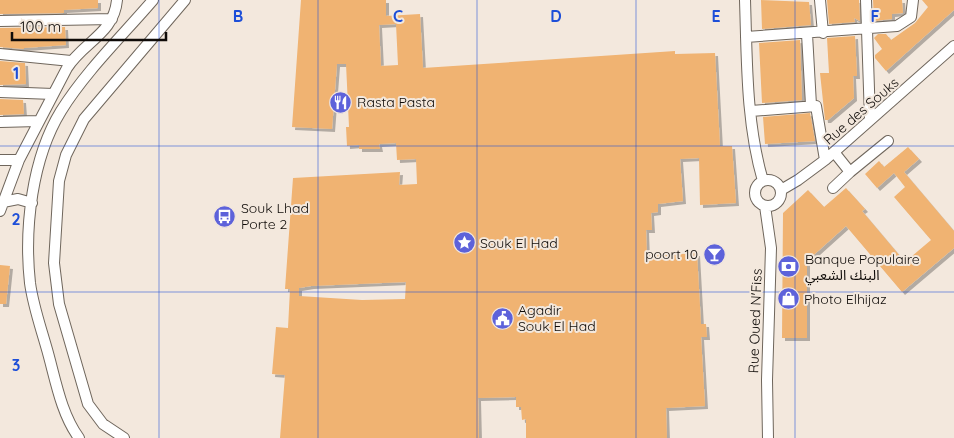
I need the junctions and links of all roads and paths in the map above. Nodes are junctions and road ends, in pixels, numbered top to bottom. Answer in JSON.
{"nodes":[{"id":1,"x":117,"y":0,"type":"edge"},
{"id":2,"x":153,"y":0,"type":"edge"},
{"id":3,"x":185,"y":0,"type":"edge"},
{"id":4,"x":745,"y":0,"type":"edge"},
{"id":5,"x":820,"y":0,"type":"edge"},
{"id":6,"x":866,"y":0,"type":"edge"},
{"id":7,"x":913,"y":0,"type":"edge"},
{"id":8,"x":112,"y":19,"type":"junction"},
{"id":9,"x":0,"y":21,"type":"edge"},
{"id":10,"x":866,"y":30,"type":"junction"},
{"id":11,"x":823,"y":33,"type":"junction"},
{"id":12,"x":807,"y":34,"type":"junction"},
{"id":13,"x":746,"y":37,"type":"junction"},
{"id":14,"x":954,"y":46,"type":"edge"},
{"id":15,"x":0,"y":54,"type":"edge"},
{"id":16,"x":71,"y":61,"type":"junction"},
{"id":17,"x":0,"y":92,"type":"edge"},
{"id":18,"x":53,"y":94,"type":"junction"},
{"id":19,"x":811,"y":105,"type":"junction"},
{"id":20,"x":751,"y":111,"type":"junction"},
{"id":21,"x":870,"y":120,"type":"junction"},
{"id":22,"x":38,"y":121,"type":"junction"},
{"id":23,"x":0,"y":122,"type":"edge"},
{"id":24,"x":888,"y":141,"type":"dead end"},
{"id":25,"x":834,"y":152,"type":"junction"},
{"id":26,"x":0,"y":160,"type":"edge"},
{"id":27,"x":19,"y":160,"type":"junction"},
{"id":28,"x":825,"y":160,"type":"junction"},
{"id":29,"x":850,"y":172,"type":"junction"},
{"id":30,"x":763,"y":181,"type":"junction"},
{"id":31,"x":833,"y":188,"type":"dead end"},
{"id":32,"x":781,"y":190,"type":"junction"},
{"id":33,"x":32,"y":204,"type":"junction"},
{"id":34,"x":765,"y":206,"type":"junction"},
{"id":35,"x":1,"y":207,"type":"edge"},
{"id":36,"x":79,"y":438,"type":"edge"},
{"id":37,"x":124,"y":438,"type":"edge"},
{"id":38,"x":768,"y":438,"type":"edge"}],
"edges":[{"from":1,"to":8,"type":"street"},
{"from":2,"to":33,"type":"street"},
{"from":3,"to":37,"type":"street"},
{"from":4,"to":13,"type":"street"},
{"from":5,"to":11,"type":"street"},
{"from":6,"to":10,"type":"street"},
{"from":7,"to":10,"type":"street"},
{"from":8,"to":9,"type":"street"},
{"from":8,"to":16,"type":"street"},
{"from":10,"to":11,"type":"street"},
{"from":10,"to":21,"type":"street"},
{"from":11,"to":12,"type":"street"},
{"from":12,"to":13,"type":"street"},
{"from":12,"to":19,"type":"street"},
{"from":13,"to":20,"type":"street"},
{"from":14,"to":21,"type":"street","name":"Rue des Souks"},
{"from":15,"to":16,"type":"street"},
{"from":16,"to":18,"type":"street"},
{"from":17,"to":18,"type":"street"},
{"from":18,"to":22,"type":"street"},
{"from":19,"to":20,"type":"street"},
{"from":19,"to":28,"type":"street"},
{"from":20,"to":30,"type":"street"},
{"from":21,"to":25,"type":"street","name":"Rue des Souks"},
{"from":22,"to":23,"type":"street"},
{"from":22,"to":27,"type":"street"},
{"from":24,"to":29,"type":"street"},
{"from":25,"to":28,"type":"street","name":"Rue des Souks"},
{"from":25,"to":29,"type":"street"},
{"from":26,"to":27,"type":"street"},
{"from":27,"to":35,"type":"street"},
{"from":28,"to":32,"type":"street","name":"Rue des Souks"},
{"from":29,"to":31,"type":"street"},
{"from":30,"to":32,"type":"street"},
{"from":30,"to":34,"type":"street"},
{"from":32,"to":34,"type":"street"},
{"from":33,"to":35,"type":"street"},
{"from":33,"to":36,"type":"street"},
{"from":34,"to":38,"type":"street","name":"Rue Oued N'Fiss"}]}
